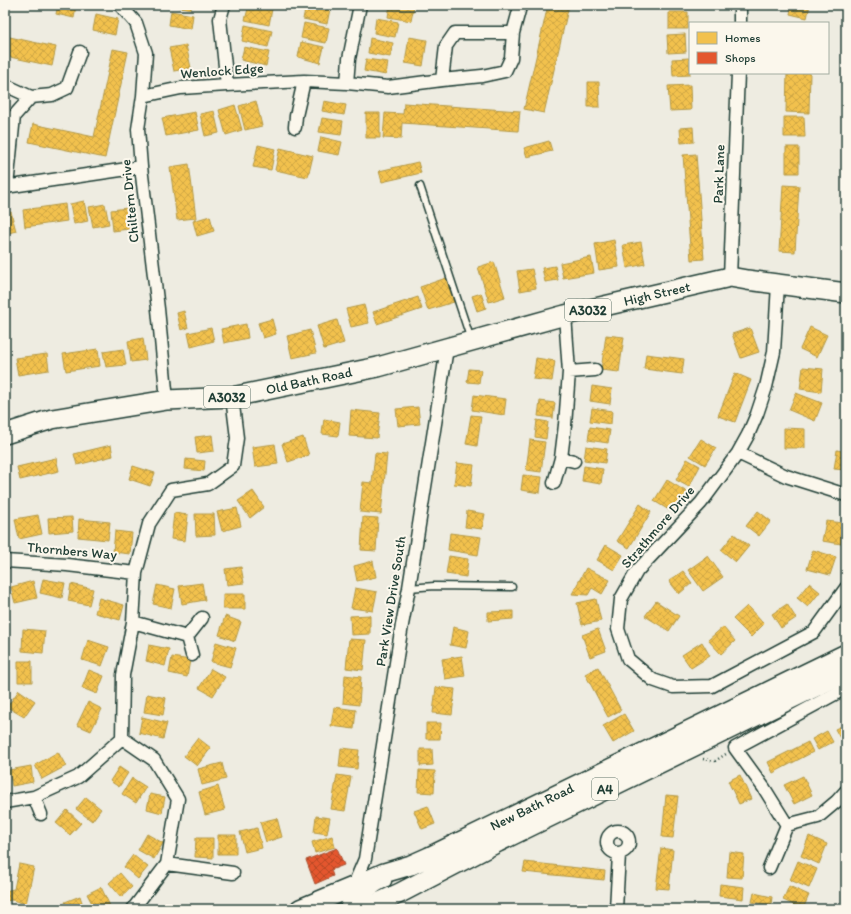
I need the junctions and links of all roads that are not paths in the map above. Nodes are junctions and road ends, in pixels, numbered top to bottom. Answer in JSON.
{"nodes":[{"id":1,"x":120,"y":5,"type":"edge"},
{"id":2,"x":224,"y":5,"type":"edge"},
{"id":3,"x":360,"y":5,"type":"edge"},
{"id":4,"x":740,"y":5,"type":"edge"},
{"id":5,"x":520,"y":7,"type":"dead end"},
{"id":6,"x":740,"y":22,"type":"edge"},
{"id":7,"x":513,"y":33,"type":"junction"},
{"id":8,"x":80,"y":52,"type":"dead end"},
{"id":9,"x":738,"y":74,"type":"edge"},
{"id":10,"x":442,"y":80,"type":"junction"},
{"id":11,"x":304,"y":81,"type":"junction"},
{"id":12,"x":347,"y":83,"type":"junction"},
{"id":13,"x":226,"y":84,"type":"junction"},
{"id":14,"x":5,"y":85,"type":"edge"},
{"id":15,"x":143,"y":96,"type":"junction"},
{"id":16,"x":31,"y":97,"type":"junction"},
{"id":17,"x":295,"y":127,"type":"dead end"},
{"id":18,"x":141,"y":167,"type":"junction"},
{"id":19,"x":420,"y":186,"type":"dead end"},
{"id":20,"x":6,"y":187,"type":"edge"},
{"id":21,"x":730,"y":277,"type":"junction"},
{"id":22,"x":778,"y":284,"type":"junction"},
{"id":23,"x":846,"y":293,"type":"edge"},
{"id":24,"x":565,"y":315,"type":"junction"},
{"id":25,"x":471,"y":341,"type":"junction"},
{"id":26,"x":447,"y":348,"type":"junction"},
{"id":27,"x":595,"y":370,"type":"dead end"},
{"id":28,"x":570,"y":372,"type":"junction"},
{"id":29,"x":232,"y":397,"type":"junction"},
{"id":30,"x":167,"y":400,"type":"junction"},
{"id":31,"x":5,"y":434,"type":"edge"},
{"id":32,"x":738,"y":453,"type":"junction"},
{"id":33,"x":561,"y":458,"type":"junction"},
{"id":34,"x":574,"y":461,"type":"dead end"},
{"id":35,"x":554,"y":483,"type":"dead end"},
{"id":36,"x":846,"y":495,"type":"edge"},
{"id":37,"x":5,"y":561,"type":"edge"},
{"id":38,"x":136,"y":572,"type":"junction"},
{"id":39,"x":512,"y":587,"type":"dead end"},
{"id":40,"x":409,"y":588,"type":"junction"},
{"id":41,"x":846,"y":588,"type":"edge"},
{"id":42,"x":202,"y":618,"type":"dead end"},
{"id":43,"x":133,"y":622,"type":"junction"},
{"id":44,"x":187,"y":638,"type":"junction"},
{"id":45,"x":846,"y":654,"type":"edge"},
{"id":46,"x":192,"y":655,"type":"dead end"},
{"id":47,"x":846,"y":672,"type":"edge"},
{"id":48,"x":846,"y":688,"type":"edge"},
{"id":49,"x":122,"y":738,"type":"junction"},
{"id":50,"x":846,"y":791,"type":"edge"},
{"id":51,"x":34,"y":797,"type":"junction"},
{"id":52,"x":5,"y":802,"type":"edge"},
{"id":53,"x":41,"y":814,"type":"dead end"},
{"id":54,"x":787,"y":825,"type":"junction"},
{"id":55,"x":620,"y":854,"type":"dead end"},
{"id":56,"x":365,"y":858,"type":"junction"},
{"id":57,"x":167,"y":864,"type":"junction"},
{"id":58,"x":411,"y":865,"type":"junction"},
{"id":59,"x":769,"y":868,"type":"dead end"},
{"id":60,"x":233,"y":873,"type":"dead end"},
{"id":61,"x":384,"y":873,"type":"junction"},
{"id":62,"x":353,"y":887,"type":"junction"},
{"id":63,"x":133,"y":909,"type":"edge"},
{"id":64,"x":300,"y":909,"type":"edge"},
{"id":65,"x":346,"y":909,"type":"edge"},
{"id":66,"x":353,"y":909,"type":"edge"},
{"id":67,"x":365,"y":909,"type":"edge"},
{"id":68,"x":616,"y":909,"type":"edge"}],
"edges":[{"from":1,"to":15,"type":"street","name":"Chiltern Drive"},
{"from":2,"to":13,"type":"street"},
{"from":3,"to":12,"type":"street"},
{"from":4,"to":6,"type":"street"},
{"from":5,"to":7,"type":"street","name":"Wenlock Edge"},
{"from":7,"to":10,"type":"street","name":"Wenlock Edge"},
{"from":7,"to":10,"type":"street"},
{"from":8,"to":16,"type":"street"},
{"from":9,"to":21,"type":"street","name":"Park Lane"},
{"from":10,"to":12,"type":"street","name":"Wenlock Edge"},
{"from":11,"to":12,"type":"street","name":"Wenlock Edge"},
{"from":11,"to":13,"type":"street","name":"Wenlock Edge"},
{"from":11,"to":17,"type":"street"},
{"from":13,"to":15,"type":"street","name":"Wenlock Edge"},
{"from":14,"to":16,"type":"street"},
{"from":15,"to":18,"type":"street","name":"Chiltern Drive"},
{"from":16,"to":20,"type":"street"},
{"from":18,"to":20,"type":"street"},
{"from":18,"to":30,"type":"street","name":"Chiltern Drive"},
{"from":19,"to":25,"type":"lane"},
{"from":21,"to":22,"type":"main road","name":"High Street","number":"A3032"},
{"from":21,"to":24,"type":"main road","name":"High Street","number":"A3032"},
{"from":22,"to":23,"type":"main road","name":"High Street","number":"A3032"},
{"from":22,"to":32,"type":"street","name":"Strathmore Drive"},
{"from":24,"to":25,"type":"main road","name":"High Street","number":"A3032"},
{"from":24,"to":28,"type":"street"},
{"from":25,"to":26,"type":"main road","name":"High Street","number":"A3032"},
{"from":26,"to":29,"type":"main road","name":"Old Bath Road","number":"A3032"},
{"from":26,"to":40,"type":"street","name":"Park View Drive South"},
{"from":27,"to":28,"type":"street"},
{"from":28,"to":33,"type":"street"},
{"from":29,"to":30,"type":"main road","name":"Old Bath Road","number":"A3032"},
{"from":29,"to":38,"type":"street"},
{"from":30,"to":31,"type":"main road","name":"Old Bath Road","number":"A3032"},
{"from":32,"to":36,"type":"street"},
{"from":32,"to":41,"type":"street","name":"Strathmore Drive"},
{"from":33,"to":34,"type":"street"},
{"from":33,"to":35,"type":"street"},
{"from":37,"to":38,"type":"street","name":"Thornbers Way"},
{"from":38,"to":43,"type":"street"},
{"from":39,"to":40,"type":"lane"},
{"from":40,"to":56,"type":"street","name":"Park View Drive South"},
{"from":42,"to":44,"type":"street"},
{"from":43,"to":44,"type":"street"},
{"from":43,"to":49,"type":"street"},
{"from":44,"to":46,"type":"street"},
{"from":45,"to":58,"type":"main road","name":"New Bath Road","number":"A4"},
{"from":47,"to":67,"type":"main road","name":"New Bath Road","number":"A4"},
{"from":48,"to":54,"type":"street"},
{"from":49,"to":51,"type":"street"},
{"from":49,"to":57,"type":"street"},
{"from":50,"to":54,"type":"street"},
{"from":51,"to":52,"type":"street"},
{"from":51,"to":53,"type":"street"},
{"from":54,"to":59,"type":"street"},
{"from":55,"to":68,"type":"street"},
{"from":56,"to":61,"type":"street"},
{"from":56,"to":62,"type":"street","name":"Park View Drive South"},
{"from":57,"to":60,"type":"street"},
{"from":57,"to":63,"type":"street"},
{"from":58,"to":61,"type":"main road","name":"New Bath Road","number":"A4"},
{"from":58,"to":66,"type":"street"},
{"from":61,"to":62,"type":"main road","name":"New Bath Road","number":"A4"},
{"from":62,"to":64,"type":"main road","name":"New Bath Road","number":"A4"},
{"from":62,"to":65,"type":"street","name":"Park View Drive South"}]}
